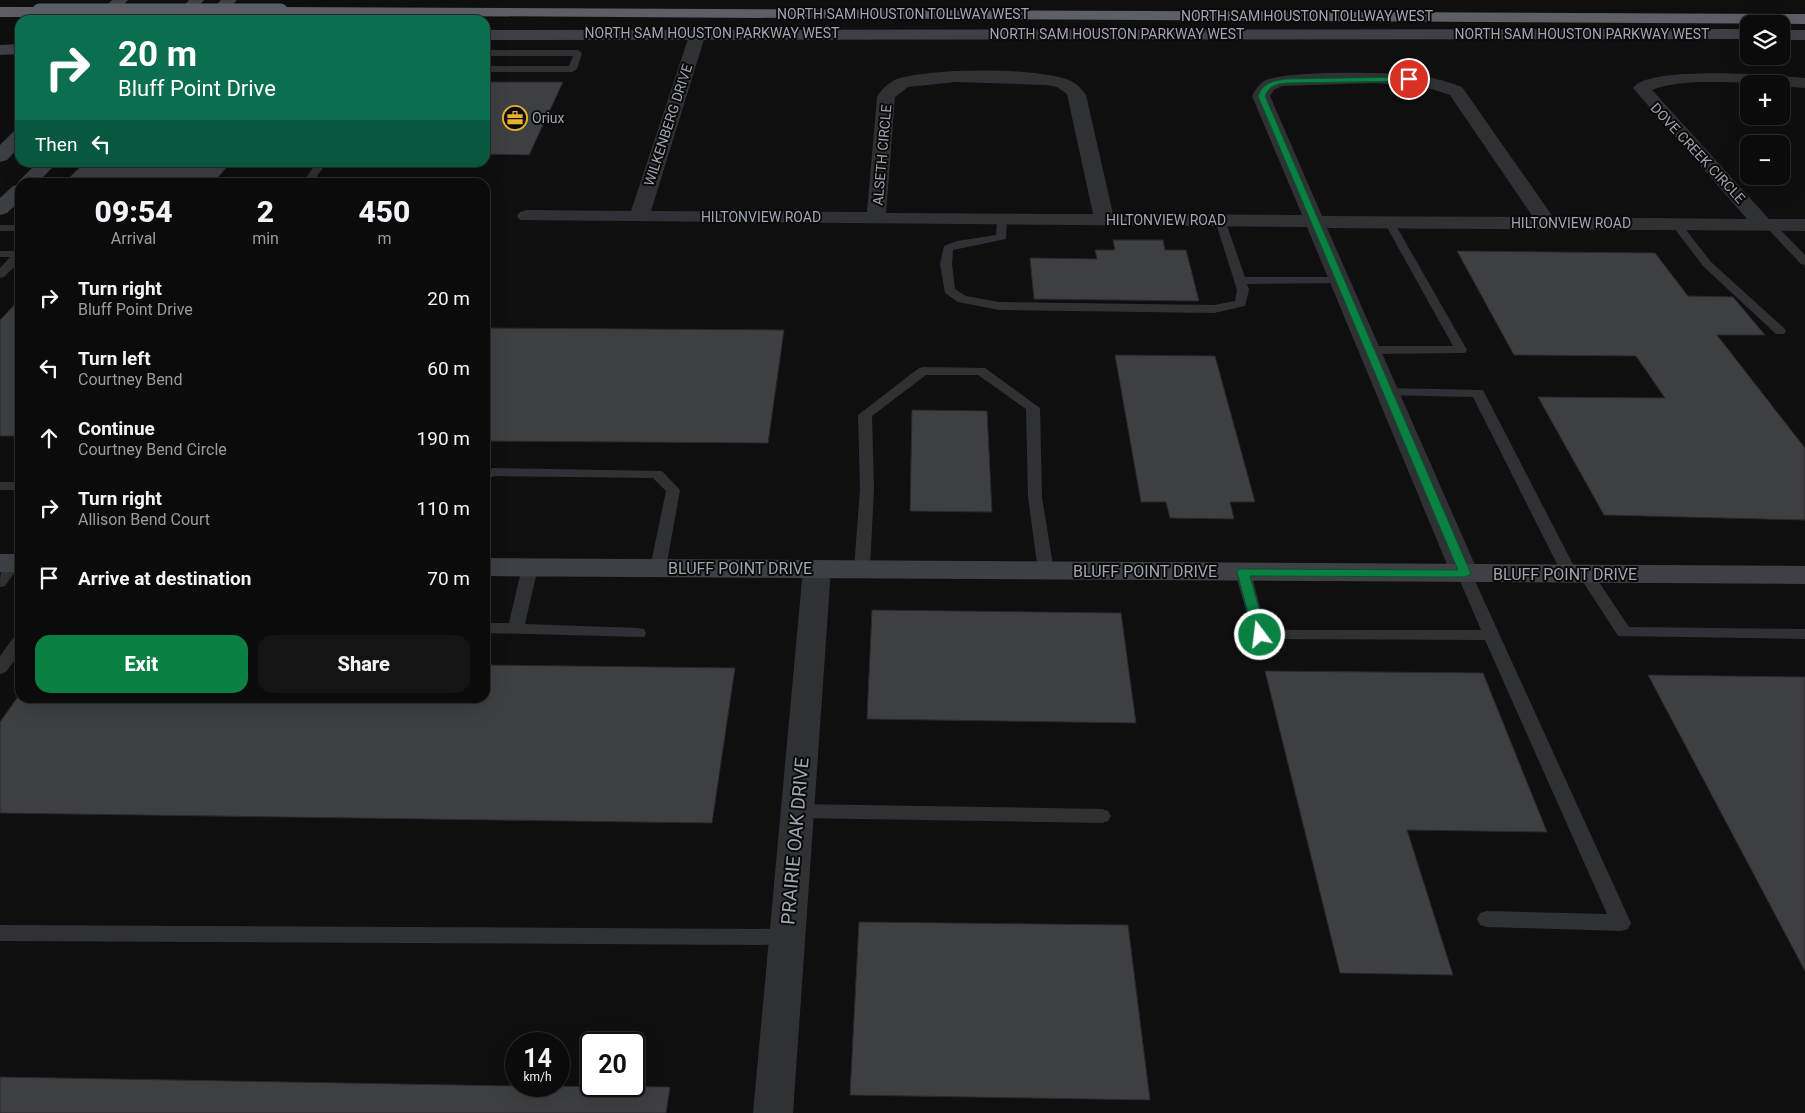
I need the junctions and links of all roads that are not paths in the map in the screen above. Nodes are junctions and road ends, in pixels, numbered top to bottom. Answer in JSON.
{"nodes":[{"id":1,"x":121,"y":0,"type":"edge"},
{"id":2,"x":151,"y":0,"type":"edge"},
{"id":3,"x":230,"y":0,"type":"edge"},
{"id":4,"x":202,"y":11,"type":"edge"},
{"id":5,"x":0,"y":12,"type":"edge"},
{"id":6,"x":35,"y":15,"type":"joint"},
{"id":7,"x":106,"y":15,"type":"edge"},
{"id":8,"x":137,"y":15,"type":"edge"},
{"id":9,"x":15,"y":17,"type":"edge"},
{"id":10,"x":0,"y":18,"type":"edge"},
{"id":11,"x":1805,"y":19,"type":"edge"},
{"id":12,"x":698,"y":33,"type":"junction"},
{"id":13,"x":786,"y":33,"type":"junction"},
{"id":14,"x":1740,"y":34,"type":"edge"},
{"id":15,"x":1790,"y":34,"type":"edge"},
{"id":16,"x":1805,"y":34,"type":"edge"},
{"id":17,"x":490,"y":35,"type":"edge"},
{"id":18,"x":15,"y":49,"type":"edge"},
{"id":19,"x":0,"y":50,"type":"edge"},
{"id":20,"x":490,"y":53,"type":"edge"},
{"id":21,"x":490,"y":69,"type":"edge"},
{"id":22,"x":1805,"y":83,"type":"edge"},
{"id":23,"x":15,"y":140,"type":"edge"},
{"id":24,"x":0,"y":156,"type":"edge"},
{"id":25,"x":44,"y":167,"type":"edge"},
{"id":26,"x":318,"y":167,"type":"edge"},
{"id":27,"x":32,"y":178,"type":"edge"},
{"id":28,"x":311,"y":178,"type":"edge"},
{"id":29,"x":15,"y":195,"type":"edge"},
{"id":30,"x":0,"y":209,"type":"edge"},
{"id":31,"x":527,"y":216,"type":"dead end"},
{"id":32,"x":639,"y":216,"type":"junction"},
{"id":33,"x":876,"y":218,"type":"junction"},
{"id":34,"x":1002,"y":219,"type":"junction"},
{"id":35,"x":1104,"y":220,"type":"junction"},
{"id":36,"x":1220,"y":220,"type":"junction"},
{"id":37,"x":1315,"y":221,"type":"junction"},
{"id":38,"x":1389,"y":222,"type":"junction"},
{"id":39,"x":1546,"y":223,"type":"junction"},
{"id":40,"x":1676,"y":224,"type":"junction"},
{"id":41,"x":1766,"y":224,"type":"junction"},
{"id":42,"x":1805,"y":224,"type":"edge"},
{"id":43,"x":0,"y":228,"type":"edge"},
{"id":44,"x":15,"y":228,"type":"edge"},
{"id":45,"x":0,"y":254,"type":"edge"},
{"id":46,"x":15,"y":254,"type":"edge"},
{"id":47,"x":15,"y":259,"type":"edge"},
{"id":48,"x":1805,"y":262,"type":"edge"},
{"id":49,"x":0,"y":275,"type":"edge"},
{"id":50,"x":1340,"y":280,"type":"junction"},
{"id":51,"x":1240,"y":281,"type":"junction"},
{"id":52,"x":1780,"y":331,"type":"dead end"},
{"id":53,"x":1369,"y":350,"type":"junction"},
{"id":54,"x":1387,"y":392,"type":"junction"},
{"id":55,"x":490,"y":474,"type":"edge"},
{"id":56,"x":0,"y":486,"type":"edge"},
{"id":57,"x":15,"y":486,"type":"edge"},
{"id":58,"x":490,"y":567,"type":"edge"},
{"id":59,"x":530,"y":567,"type":"junction"},
{"id":60,"x":658,"y":568,"type":"junction"},
{"id":61,"x":817,"y":569,"type":"junction"},
{"id":62,"x":862,"y":569,"type":"junction"},
{"id":63,"x":1046,"y":571,"type":"junction"},
{"id":64,"x":1243,"y":572,"type":"junction"},
{"id":65,"x":1465,"y":574,"type":"junction"},
{"id":66,"x":1578,"y":574,"type":"junction"},
{"id":67,"x":1805,"y":575,"type":"edge"},
{"id":68,"x":490,"y":628,"type":"edge"},
{"id":69,"x":516,"y":628,"type":"junction"},
{"id":70,"x":638,"y":633,"type":"dead end"},
{"id":71,"x":1805,"y":634,"type":"edge"},
{"id":72,"x":1491,"y":635,"type":"junction"},
{"id":73,"x":15,"y":648,"type":"edge"},
{"id":74,"x":0,"y":668,"type":"edge"},
{"id":75,"x":797,"y":811,"type":"junction"},
{"id":76,"x":1102,"y":816,"type":"dead end"},
{"id":77,"x":1486,"y":918,"type":"dead end"},
{"id":78,"x":0,"y":933,"type":"edge"},
{"id":79,"x":788,"y":938,"type":"junction"},
{"id":80,"x":773,"y":1113,"type":"edge"}],
"edges":[{"from":1,"to":7,"type":"main road"},
{"from":2,"to":8,"type":"main road"},
{"from":3,"to":4,"type":"main road"},
{"from":4,"to":6,"type":"highway","name":"NORTH SAM HOUSTON TOLLWAY WEST","bridge":true},
{"from":4,"to":11,"type":"highway","name":"NORTH SAM HOUSTON TOLLWAY WEST","bridge":true},
{"from":5,"to":6,"type":"highway"},
{"from":9,"to":10,"type":"highway"},
{"from":11,"to":13,"type":"highway"},
{"from":12,"to":13,"type":"main road","name":"NORTH SAM HOUSTON PARKWAY WEST"},
{"from":12,"to":17,"type":"main road","name":"NORTH SAM HOUSTON PARKWAY WEST"},
{"from":12,"to":32,"type":"street","name":"WILKENBERG DRIVE"},
{"from":13,"to":14,"type":"main road","name":"NORTH SAM HOUSTON PARKWAY WEST"},
{"from":15,"to":16,"type":"main road"},
{"from":18,"to":19,"type":"main road"},
{"from":20,"to":21,"type":"lane"},
{"from":22,"to":41,"type":"street","name":"DOVE CREEK CIRCLE"},
{"from":23,"to":24,"type":"main road"},
{"from":25,"to":27,"type":"main road"},
{"from":26,"to":28,"type":"lane"},
{"from":29,"to":30,"type":"main road"},
{"from":31,"to":32,"type":"street","name":"HILTONVIEW ROAD"},
{"from":32,"to":33,"type":"street","name":"HILTONVIEW ROAD"},
{"from":33,"to":34,"type":"street","name":"HILTONVIEW ROAD"},
{"from":33,"to":35,"type":"street","name":"ALSETH CIRCLE"},
{"from":34,"to":35,"type":"street","name":"HILTONVIEW ROAD"},
{"from":34,"to":51,"type":"lane"},
{"from":35,"to":36,"type":"street","name":"HILTONVIEW ROAD"},
{"from":36,"to":37,"type":"street","name":"HILTONVIEW ROAD"},
{"from":36,"to":51,"type":"lane"},
{"from":37,"to":38,"type":"street","name":"HILTONVIEW ROAD"},
{"from":37,"to":39,"type":"street"},
{"from":37,"to":50,"type":"street"},
{"from":38,"to":39,"type":"street","name":"HILTONVIEW ROAD"},
{"from":38,"to":53,"type":"lane"},
{"from":39,"to":40,"type":"street","name":"HILTONVIEW ROAD"},
{"from":40,"to":41,"type":"street","name":"HILTONVIEW ROAD"},
{"from":40,"to":52,"type":"lane"},
{"from":41,"to":42,"type":"street","name":"HILTONVIEW ROAD"},
{"from":41,"to":48,"type":"lane"},
{"from":43,"to":44,"type":"lane"},
{"from":45,"to":46,"type":"lane"},
{"from":47,"to":49,"type":"lane"},
{"from":50,"to":51,"type":"lane"},
{"from":50,"to":53,"type":"street"},
{"from":53,"to":54,"type":"street"},
{"from":54,"to":65,"type":"street"},
{"from":54,"to":66,"type":"lane"},
{"from":55,"to":60,"type":"lane"},
{"from":56,"to":57,"type":"lane"},
{"from":58,"to":59,"type":"main road","name":"BLUFF POINT DRIVE"},
{"from":59,"to":60,"type":"main road","name":"BLUFF POINT DRIVE"},
{"from":59,"to":69,"type":"lane"},
{"from":60,"to":61,"type":"main road","name":"BLUFF POINT DRIVE"},
{"from":61,"to":62,"type":"main road","name":"BLUFF POINT DRIVE"},
{"from":61,"to":75,"type":"street","name":"PRAIRIE OAK DRIVE"},
{"from":62,"to":63,"type":"main road","name":"BLUFF POINT DRIVE"},
{"from":62,"to":63,"type":"lane"},
{"from":63,"to":64,"type":"main road","name":"BLUFF POINT DRIVE"},
{"from":64,"to":65,"type":"main road","name":"BLUFF POINT DRIVE"},
{"from":64,"to":72,"type":"lane"},
{"from":65,"to":66,"type":"main road","name":"BLUFF POINT DRIVE"},
{"from":65,"to":72,"type":"lane"},
{"from":66,"to":67,"type":"main road","name":"BLUFF POINT DRIVE"},
{"from":66,"to":71,"type":"lane"},
{"from":68,"to":69,"type":"lane"},
{"from":69,"to":70,"type":"lane"},
{"from":72,"to":77,"type":"lane"},
{"from":73,"to":74,"type":"lane"},
{"from":75,"to":76,"type":"lane"},
{"from":75,"to":79,"type":"street","name":"PRAIRIE OAK DRIVE"},
{"from":78,"to":79,"type":"lane"},
{"from":79,"to":80,"type":"street","name":"PRAIRIE OAK DRIVE"}]}
